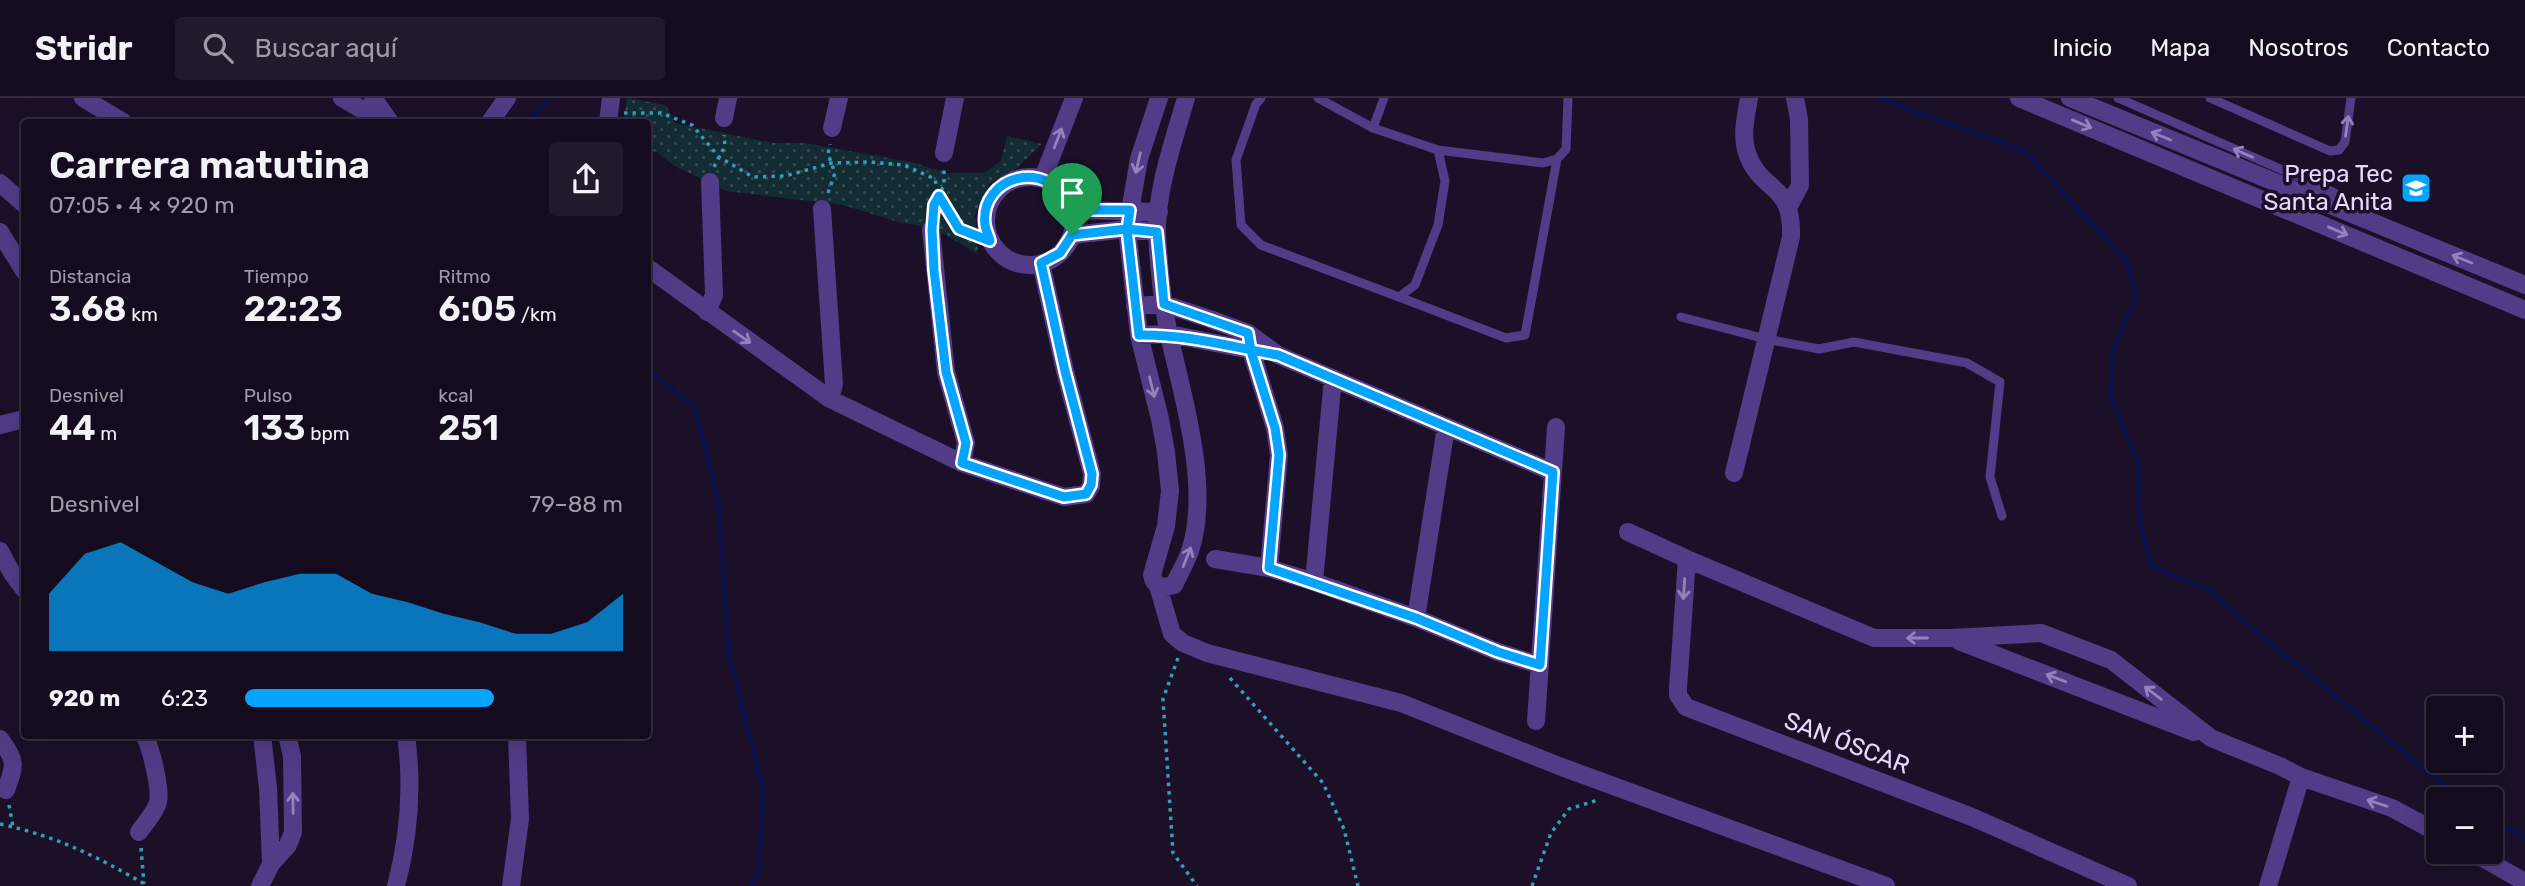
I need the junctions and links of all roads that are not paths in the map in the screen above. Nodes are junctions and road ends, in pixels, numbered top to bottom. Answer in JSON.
{"nodes":[{"id":1,"x":83,"y":98,"type":"edge"},
{"id":2,"x":342,"y":98,"type":"edge"},
{"id":3,"x":373,"y":98,"type":"edge"},
{"id":4,"x":507,"y":98,"type":"edge"},
{"id":5,"x":729,"y":98,"type":"edge"},
{"id":6,"x":839,"y":98,"type":"edge"},
{"id":7,"x":955,"y":98,"type":"edge"},
{"id":8,"x":1074,"y":98,"type":"edge"},
{"id":9,"x":1159,"y":98,"type":"edge"},
{"id":10,"x":1186,"y":98,"type":"edge"},
{"id":11,"x":1261,"y":98,"type":"edge"},
{"id":12,"x":1318,"y":98,"type":"edge"},
{"id":13,"x":1384,"y":98,"type":"edge"},
{"id":14,"x":1569,"y":98,"type":"edge"},
{"id":15,"x":1749,"y":98,"type":"edge"},
{"id":16,"x":1795,"y":98,"type":"edge"},
{"id":17,"x":2019,"y":98,"type":"edge"},
{"id":18,"x":2070,"y":98,"type":"edge"},
{"id":19,"x":2118,"y":98,"type":"edge"},
{"id":20,"x":2210,"y":98,"type":"edge"},
{"id":21,"x":2351,"y":98,"type":"edge"},
{"id":22,"x":724,"y":118,"type":"road end"},
{"id":23,"x":118,"y":119,"type":"edge"},
{"id":24,"x":378,"y":119,"type":"edge"},
{"id":25,"x":388,"y":119,"type":"edge"},
{"id":26,"x":492,"y":119,"type":"edge"},
{"id":27,"x":832,"y":128,"type":"road end"},
{"id":28,"x":1373,"y":128,"type":"junction"},
{"id":29,"x":2208,"y":147,"type":"junction"},
{"id":30,"x":1438,"y":150,"type":"junction"},
{"id":31,"x":944,"y":153,"type":"road end"},
{"id":32,"x":1557,"y":159,"type":"junction"},
{"id":33,"x":2197,"y":172,"type":"junction"},
{"id":34,"x":1043,"y":178,"type":"junction"},
{"id":35,"x":710,"y":182,"type":"road end"},
{"id":36,"x":0,"y":183,"type":"edge"},
{"id":37,"x":21,"y":201,"type":"edge"},
{"id":38,"x":1789,"y":206,"type":"junction"},
{"id":39,"x":822,"y":209,"type":"road end"},
{"id":40,"x":1073,"y":210,"type":"junction"},
{"id":41,"x":1130,"y":210,"type":"junction"},
{"id":42,"x":1159,"y":212,"type":"junction"},
{"id":43,"x":1127,"y":229,"type":"junction"},
{"id":44,"x":932,"y":230,"type":"road end"},
{"id":45,"x":0,"y":232,"type":"edge"},
{"id":46,"x":1157,"y":232,"type":"junction"},
{"id":47,"x":1072,"y":235,"type":"junction"},
{"id":48,"x":1041,"y":263,"type":"junction"},
{"id":49,"x":21,"y":266,"type":"edge"},
{"id":50,"x":651,"y":270,"type":"edge"},
{"id":51,"x":2525,"y":285,"type":"edge"},
{"id":52,"x":1399,"y":297,"type":"junction"},
{"id":53,"x":1164,"y":304,"type":"junction"},
{"id":54,"x":1135,"y":306,"type":"junction"},
{"id":55,"x":2525,"y":310,"type":"edge"},
{"id":56,"x":707,"y":312,"type":"junction"},
{"id":57,"x":1681,"y":317,"type":"dead end"},
{"id":58,"x":1169,"y":334,"type":"junction"},
{"id":59,"x":1139,"y":335,"type":"junction"},
{"id":60,"x":1766,"y":339,"type":"junction"},
{"id":61,"x":1250,"y":342,"type":"junction"},
{"id":62,"x":1333,"y":378,"type":"junction"},
{"id":63,"x":830,"y":400,"type":"junction"},
{"id":64,"x":21,"y":420,"type":"edge"},
{"id":65,"x":0,"y":425,"type":"edge"},
{"id":66,"x":1446,"y":427,"type":"junction"},
{"id":67,"x":1556,"y":427,"type":"dead end"},
{"id":68,"x":962,"y":463,"type":"junction"},
{"id":69,"x":1553,"y":472,"type":"junction"},
{"id":70,"x":1734,"y":473,"type":"dead end"},
{"id":71,"x":2002,"y":516,"type":"dead end"},
{"id":72,"x":1628,"y":532,"type":"dead end"},
{"id":73,"x":0,"y":551,"type":"edge"},
{"id":74,"x":1215,"y":559,"type":"dead end"},
{"id":75,"x":1686,"y":559,"type":"junction"},
{"id":76,"x":1269,"y":568,"type":"junction"},
{"id":77,"x":1314,"y":582,"type":"junction"},
{"id":78,"x":21,"y":585,"type":"edge"},
{"id":79,"x":1158,"y":586,"type":"junction"},
{"id":80,"x":1416,"y":618,"type":"junction"},
{"id":81,"x":1952,"y":638,"type":"junction"},
{"id":82,"x":1540,"y":665,"type":"junction"},
{"id":83,"x":1536,"y":721,"type":"dead end"},
{"id":84,"x":2211,"y":738,"type":"junction"},
{"id":85,"x":0,"y":739,"type":"edge"},
{"id":86,"x":146,"y":739,"type":"edge"},
{"id":87,"x":262,"y":739,"type":"edge"},
{"id":88,"x":288,"y":739,"type":"edge"},
{"id":89,"x":406,"y":739,"type":"edge"},
{"id":90,"x":517,"y":739,"type":"edge"},
{"id":91,"x":2301,"y":778,"type":"junction"},
{"id":92,"x":6,"y":790,"type":"dead end"},
{"id":93,"x":2426,"y":826,"type":"edge"},
{"id":94,"x":139,"y":832,"type":"road end"},
{"id":95,"x":271,"y":864,"type":"junction"},
{"id":96,"x":2494,"y":864,"type":"edge"},
{"id":97,"x":2525,"y":881,"type":"edge"},
{"id":98,"x":260,"y":886,"type":"edge"},
{"id":99,"x":396,"y":886,"type":"edge"},
{"id":100,"x":511,"y":886,"type":"edge"},
{"id":101,"x":1886,"y":886,"type":"edge"},
{"id":102,"x":2128,"y":886,"type":"edge"},
{"id":103,"x":2268,"y":886,"type":"edge"}],
"edges":[{"from":1,"to":23,"type":"street"},
{"from":2,"to":24,"type":"street"},
{"from":3,"to":25,"type":"street"},
{"from":4,"to":26,"type":"street"},
{"from":5,"to":22,"type":"street"},
{"from":6,"to":27,"type":"street"},
{"from":7,"to":31,"type":"street"},
{"from":34,"to":8,"type":"street","one_way":true},
{"from":9,"to":41,"type":"street","one_way":true},
{"from":10,"to":42,"type":"street"},
{"from":11,"to":52,"type":"lane"},
{"from":12,"to":28,"type":"lane"},
{"from":13,"to":28,"type":"lane"},
{"from":14,"to":32,"type":"lane"},
{"from":15,"to":38,"type":"street"},
{"from":16,"to":38,"type":"street"},
{"from":17,"to":33,"type":"street","one_way":true},
{"from":29,"to":18,"type":"street","one_way":true},
{"from":19,"to":29,"type":"lane"},
{"from":20,"to":21,"type":"lane","one_way":true},
{"from":28,"to":30,"type":"lane"},
{"from":29,"to":33,"type":"street"},
{"from":51,"to":29,"type":"street","one_way":true},
{"from":30,"to":32,"type":"lane"},
{"from":30,"to":52,"type":"lane"},
{"from":32,"to":52,"type":"lane"},
{"from":33,"to":55,"type":"street","one_way":true},
{"from":34,"to":40,"type":"street"},
{"from":34,"to":48,"type":"street"},
{"from":35,"to":56,"type":"street"},
{"from":36,"to":37,"type":"street"},
{"from":38,"to":60,"type":"street"},
{"from":39,"to":63,"type":"street"},
{"from":40,"to":41,"type":"street"},
{"from":40,"to":47,"type":"street"},
{"from":41,"to":42,"type":"street"},
{"from":41,"to":43,"type":"street"},
{"from":42,"to":46,"type":"street"},
{"from":43,"to":46,"type":"street"},
{"from":43,"to":47,"type":"street"},
{"from":43,"to":54,"type":"street"},
{"from":44,"to":68,"type":"street"},
{"from":45,"to":49,"type":"street"},
{"from":46,"to":53,"type":"street"},
{"from":47,"to":48,"type":"street"},
{"from":48,"to":68,"type":"street"},
{"from":50,"to":56,"type":"street"},
{"from":53,"to":54,"type":"street"},
{"from":53,"to":58,"type":"street"},
{"from":53,"to":61,"type":"street"},
{"from":54,"to":59,"type":"street"},
{"from":56,"to":63,"type":"street","one_way":true},
{"from":57,"to":60,"type":"lane"},
{"from":58,"to":59,"type":"street"},
{"from":58,"to":61,"type":"street"},
{"from":79,"to":58,"type":"street","one_way":true},
{"from":59,"to":79,"type":"street","one_way":true},
{"from":60,"to":70,"type":"street"},
{"from":60,"to":71,"type":"lane"},
{"from":61,"to":62,"type":"street"},
{"from":61,"to":76,"type":"street"},
{"from":62,"to":66,"type":"street"},
{"from":62,"to":77,"type":"street"},
{"from":63,"to":68,"type":"street"},
{"from":64,"to":65,"type":"street"},
{"from":66,"to":69,"type":"street"},
{"from":66,"to":80,"type":"street"},
{"from":67,"to":69,"type":"street"},
{"from":69,"to":82,"type":"street"},
{"from":72,"to":75,"type":"street"},
{"from":73,"to":78,"type":"street"},
{"from":74,"to":76,"type":"street"},
{"from":81,"to":75,"type":"street","one_way":true},
{"from":75,"to":102,"type":"street","name":"SAN ÓSCAR","one_way":true},
{"from":76,"to":77,"type":"street"},
{"from":77,"to":80,"type":"street"},
{"from":79,"to":101,"type":"street"},
{"from":80,"to":82,"type":"street"},
{"from":84,"to":81,"type":"street","one_way":true},
{"from":84,"to":81,"type":"street","one_way":true},
{"from":82,"to":83,"type":"street"},
{"from":84,"to":91,"type":"street"},
{"from":85,"to":92,"type":"street"},
{"from":86,"to":94,"type":"street"},
{"from":87,"to":95,"type":"street"},
{"from":95,"to":88,"type":"street","one_way":true},
{"from":89,"to":99,"type":"street"},
{"from":90,"to":100,"type":"street"},
{"from":93,"to":91,"type":"street","one_way":true},
{"from":91,"to":103,"type":"street"},
{"from":95,"to":98,"type":"street"},
{"from":96,"to":97,"type":"street"}]}
